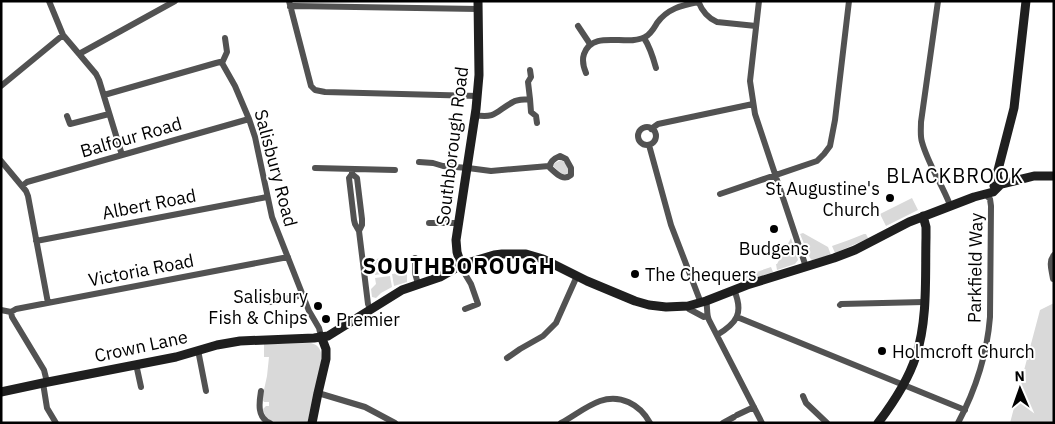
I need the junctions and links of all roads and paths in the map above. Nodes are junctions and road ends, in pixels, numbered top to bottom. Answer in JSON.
{"nodes":[{"id":1,"x":49,"y":1,"type":"edge"},
{"id":2,"x":174,"y":1,"type":"edge"},
{"id":3,"x":759,"y":1,"type":"edge"},
{"id":4,"x":849,"y":1,"type":"edge"},
{"id":5,"x":938,"y":1,"type":"edge"},
{"id":6,"x":1026,"y":1,"type":"edge"},
{"id":7,"x":698,"y":2,"type":"edge"},
{"id":8,"x":290,"y":4,"type":"edge"},
{"id":9,"x":478,"y":5,"type":"edge"},
{"id":10,"x":756,"y":26,"type":"junction"},
{"id":11,"x":590,"y":28,"type":"dead end"},
{"id":12,"x":63,"y":35,"type":"junction"},
{"id":13,"x":225,"y":38,"type":"dead end"},
{"id":14,"x":644,"y":38,"type":"junction"},
{"id":15,"x":590,"y":44,"type":"junction"},
{"id":16,"x":79,"y":54,"type":"junction"},
{"id":17,"x":222,"y":63,"type":"junction"},
{"id":18,"x":656,"y":68,"type":"dead end"},
{"id":19,"x":530,"y":70,"type":"dead end"},
{"id":20,"x":587,"y":70,"type":"dead end"},
{"id":21,"x":1,"y":86,"type":"edge"},
{"id":22,"x":104,"y":95,"type":"junction"},
{"id":23,"x":478,"y":96,"type":"junction"},
{"id":24,"x":530,"y":99,"type":"junction"},
{"id":25,"x":753,"y":104,"type":"junction"},
{"id":26,"x":109,"y":114,"type":"junction"},
{"id":27,"x":475,"y":115,"type":"junction"},
{"id":28,"x":67,"y":116,"type":"dead end"},
{"id":29,"x":249,"y":119,"type":"junction"},
{"id":30,"x":536,"y":123,"type":"dead end"},
{"id":31,"x":651,"y":128,"type":"junction"},
{"id":32,"x":649,"y":145,"type":"junction"},
{"id":33,"x":122,"y":155,"type":"junction"},
{"id":34,"x":418,"y":162,"type":"dead end"},
{"id":35,"x":2,"y":163,"type":"edge"},
{"id":36,"x":549,"y":166,"type":"dead end"},
{"id":37,"x":315,"y":168,"type":"dead end"},
{"id":38,"x":468,"y":168,"type":"junction"},
{"id":39,"x":395,"y":170,"type":"dead end"},
{"id":40,"x":352,"y":172,"type":"junction"},
{"id":41,"x":775,"y":175,"type":"junction"},
{"id":42,"x":1054,"y":176,"type":"edge"},
{"id":43,"x":1000,"y":185,"type":"junction"},
{"id":44,"x":22,"y":186,"type":"junction"},
{"id":45,"x":720,"y":194,"type":"dead end"},
{"id":46,"x":985,"y":196,"type":"junction"},
{"id":47,"x":267,"y":197,"type":"junction"},
{"id":48,"x":950,"y":206,"type":"junction"},
{"id":49,"x":923,"y":216,"type":"junction"},
{"id":50,"x":429,"y":223,"type":"dead end"},
{"id":51,"x":459,"y":223,"type":"junction"},
{"id":52,"x":36,"y":241,"type":"junction"},
{"id":53,"x":1054,"y":255,"type":"edge"},
{"id":54,"x":288,"y":257,"type":"junction"},
{"id":55,"x":415,"y":258,"type":"dead end"},
{"id":56,"x":461,"y":265,"type":"junction"},
{"id":57,"x":806,"y":267,"type":"junction"},
{"id":58,"x":577,"y":276,"type":"junction"},
{"id":59,"x":1051,"y":279,"type":"edge"},
{"id":60,"x":418,"y":284,"type":"junction"},
{"id":61,"x":734,"y":290,"type":"junction"},
{"id":62,"x":302,"y":295,"type":"junction"},
{"id":63,"x":264,"y":299,"type":"dead end"},
{"id":64,"x":703,"y":302,"type":"junction"},
{"id":65,"x":924,"y":302,"type":"junction"},
{"id":66,"x":48,"y":303,"type":"junction"},
{"id":67,"x":840,"y":305,"type":"dead end"},
{"id":68,"x":688,"y":306,"type":"junction"},
{"id":69,"x":370,"y":308,"type":"junction"},
{"id":70,"x":465,"y":309,"type":"dead end"},
{"id":71,"x":1,"y":310,"type":"edge"},
{"id":72,"x":11,"y":312,"type":"junction"},
{"id":73,"x":707,"y":316,"type":"junction"},
{"id":74,"x":738,"y":317,"type":"junction"},
{"id":75,"x":717,"y":335,"type":"junction"},
{"id":76,"x":322,"y":336,"type":"junction"},
{"id":77,"x":198,"y":350,"type":"junction"},
{"id":78,"x":507,"y":358,"type":"dead end"},
{"id":79,"x":136,"y":364,"type":"junction"},
{"id":80,"x":45,"y":382,"type":"junction"},
{"id":81,"x":904,"y":385,"type":"junction"},
{"id":82,"x":141,"y":386,"type":"dead end"},
{"id":83,"x":206,"y":391,"type":"dead end"},
{"id":84,"x":261,"y":391,"type":"dead end"},
{"id":85,"x":1,"y":392,"type":"edge"},
{"id":86,"x":318,"y":393,"type":"junction"},
{"id":87,"x":802,"y":396,"type":"dead end"},
{"id":88,"x":754,"y":407,"type":"junction"},
{"id":89,"x":965,"y":410,"type":"junction"},
{"id":90,"x":267,"y":422,"type":"edge"},
{"id":91,"x":56,"y":423,"type":"edge"},
{"id":92,"x":312,"y":423,"type":"edge"},
{"id":93,"x":395,"y":423,"type":"edge"},
{"id":94,"x":561,"y":423,"type":"edge"},
{"id":95,"x":650,"y":423,"type":"edge"},
{"id":96,"x":723,"y":423,"type":"edge"},
{"id":97,"x":762,"y":423,"type":"edge"},
{"id":98,"x":827,"y":423,"type":"edge"},
{"id":99,"x":878,"y":423,"type":"edge"},
{"id":100,"x":958,"y":423,"type":"edge"}],
"edges":[{"from":1,"to":12,"type":"street"},
{"from":2,"to":16,"type":"street"},
{"from":3,"to":10,"type":"street"},
{"from":4,"to":41,"type":"street"},
{"from":5,"to":48,"type":"street"},
{"from":6,"to":43,"type":"street"},
{"from":7,"to":10,"type":"street"},
{"from":7,"to":14,"type":"street"},
{"from":8,"to":9,"type":"street"},
{"from":8,"to":23,"type":"street"},
{"from":9,"to":23,"type":"street","name":"Southborough Road"},
{"from":10,"to":25,"type":"street"},
{"from":11,"to":15,"type":"street"},
{"from":12,"to":16,"type":"street"},
{"from":12,"to":21,"type":"street"},
{"from":13,"to":17,"type":"street"},
{"from":14,"to":15,"type":"street"},
{"from":14,"to":18,"type":"street"},
{"from":15,"to":20,"type":"street"},
{"from":16,"to":22,"type":"street"},
{"from":17,"to":22,"type":"street"},
{"from":17,"to":29,"type":"street","name":"Salisbury Road"},
{"from":19,"to":24,"type":"street"},
{"from":22,"to":26,"type":"street"},
{"from":23,"to":27,"type":"street","name":"Southborough Road"},
{"from":24,"to":27,"type":"street"},
{"from":24,"to":30,"type":"street"},
{"from":25,"to":31,"type":"street"},
{"from":25,"to":41,"type":"street"},
{"from":26,"to":28,"type":"street"},
{"from":26,"to":33,"type":"street"},
{"from":27,"to":38,"type":"street","name":"Southborough Road"},
{"from":29,"to":33,"type":"street","name":"Balfour Road"},
{"from":29,"to":47,"type":"street","name":"Salisbury Road"},
{"from":31,"to":32,"type":"street"},
{"from":31,"to":32,"type":"street"},
{"from":32,"to":64,"type":"street"},
{"from":33,"to":44,"type":"street","name":"Balfour Road"},
{"from":34,"to":38,"type":"street"},
{"from":35,"to":44,"type":"street"},
{"from":36,"to":38,"type":"street"},
{"from":37,"to":40,"type":"street"},
{"from":38,"to":51,"type":"street","name":"Southborough Road"},
{"from":39,"to":40,"type":"street"},
{"from":40,"to":69,"type":"street"},
{"from":41,"to":45,"type":"street"},
{"from":41,"to":57,"type":"street"},
{"from":42,"to":43,"type":"street"},
{"from":43,"to":46,"type":"street"},
{"from":44,"to":52,"type":"street"},
{"from":46,"to":48,"type":"street"},
{"from":46,"to":89,"type":"street","name":"Parkfield Way"},
{"from":47,"to":52,"type":"street","name":"Albert Road"},
{"from":47,"to":54,"type":"street","name":"Salisbury Road"},
{"from":48,"to":49,"type":"street"},
{"from":49,"to":57,"type":"street"},
{"from":49,"to":65,"type":"street"},
{"from":50,"to":51,"type":"street"},
{"from":51,"to":56,"type":"street","name":"Southborough Road"},
{"from":52,"to":66,"type":"street"},
{"from":53,"to":59,"type":"street"},
{"from":54,"to":62,"type":"street","name":"Salisbury Road"},
{"from":54,"to":66,"type":"street","name":"Victoria Road"},
{"from":55,"to":60,"type":"street"},
{"from":56,"to":58,"type":"street"},
{"from":56,"to":60,"type":"street"},
{"from":56,"to":70,"type":"street"},
{"from":57,"to":61,"type":"street"},
{"from":58,"to":68,"type":"street"},
{"from":58,"to":78,"type":"street"},
{"from":60,"to":69,"type":"street"},
{"from":61,"to":64,"type":"street"},
{"from":61,"to":74,"type":"street"},
{"from":62,"to":63,"type":"street"},
{"from":62,"to":76,"type":"street","name":"Salisbury Road"},
{"from":64,"to":68,"type":"street"},
{"from":64,"to":73,"type":"street"},
{"from":65,"to":67,"type":"street"},
{"from":65,"to":81,"type":"street"},
{"from":66,"to":72,"type":"street","name":"Victoria Road"},
{"from":68,"to":73,"type":"street"},
{"from":69,"to":76,"type":"street"},
{"from":71,"to":72,"type":"street","name":"Victoria Road"},
{"from":72,"to":80,"type":"street"},
{"from":73,"to":75,"type":"street"},
{"from":74,"to":75,"type":"street"},
{"from":74,"to":81,"type":"street"},
{"from":75,"to":88,"type":"street"},
{"from":76,"to":77,"type":"street","name":"Crown Lane"},
{"from":76,"to":86,"type":"street"},
{"from":77,"to":79,"type":"street","name":"Crown Lane"},
{"from":77,"to":83,"type":"street"},
{"from":79,"to":80,"type":"street","name":"Crown Lane"},
{"from":79,"to":82,"type":"street"},
{"from":80,"to":85,"type":"street","name":"Crown Lane"},
{"from":80,"to":91,"type":"street"},
{"from":81,"to":89,"type":"street"},
{"from":81,"to":99,"type":"street"},
{"from":84,"to":90,"type":"street"},
{"from":86,"to":92,"type":"street"},
{"from":86,"to":93,"type":"street"},
{"from":87,"to":98,"type":"street"},
{"from":88,"to":96,"type":"street"},
{"from":88,"to":97,"type":"street"},
{"from":89,"to":100,"type":"street","name":"Parkfield Way"},
{"from":94,"to":95,"type":"street"}]}
